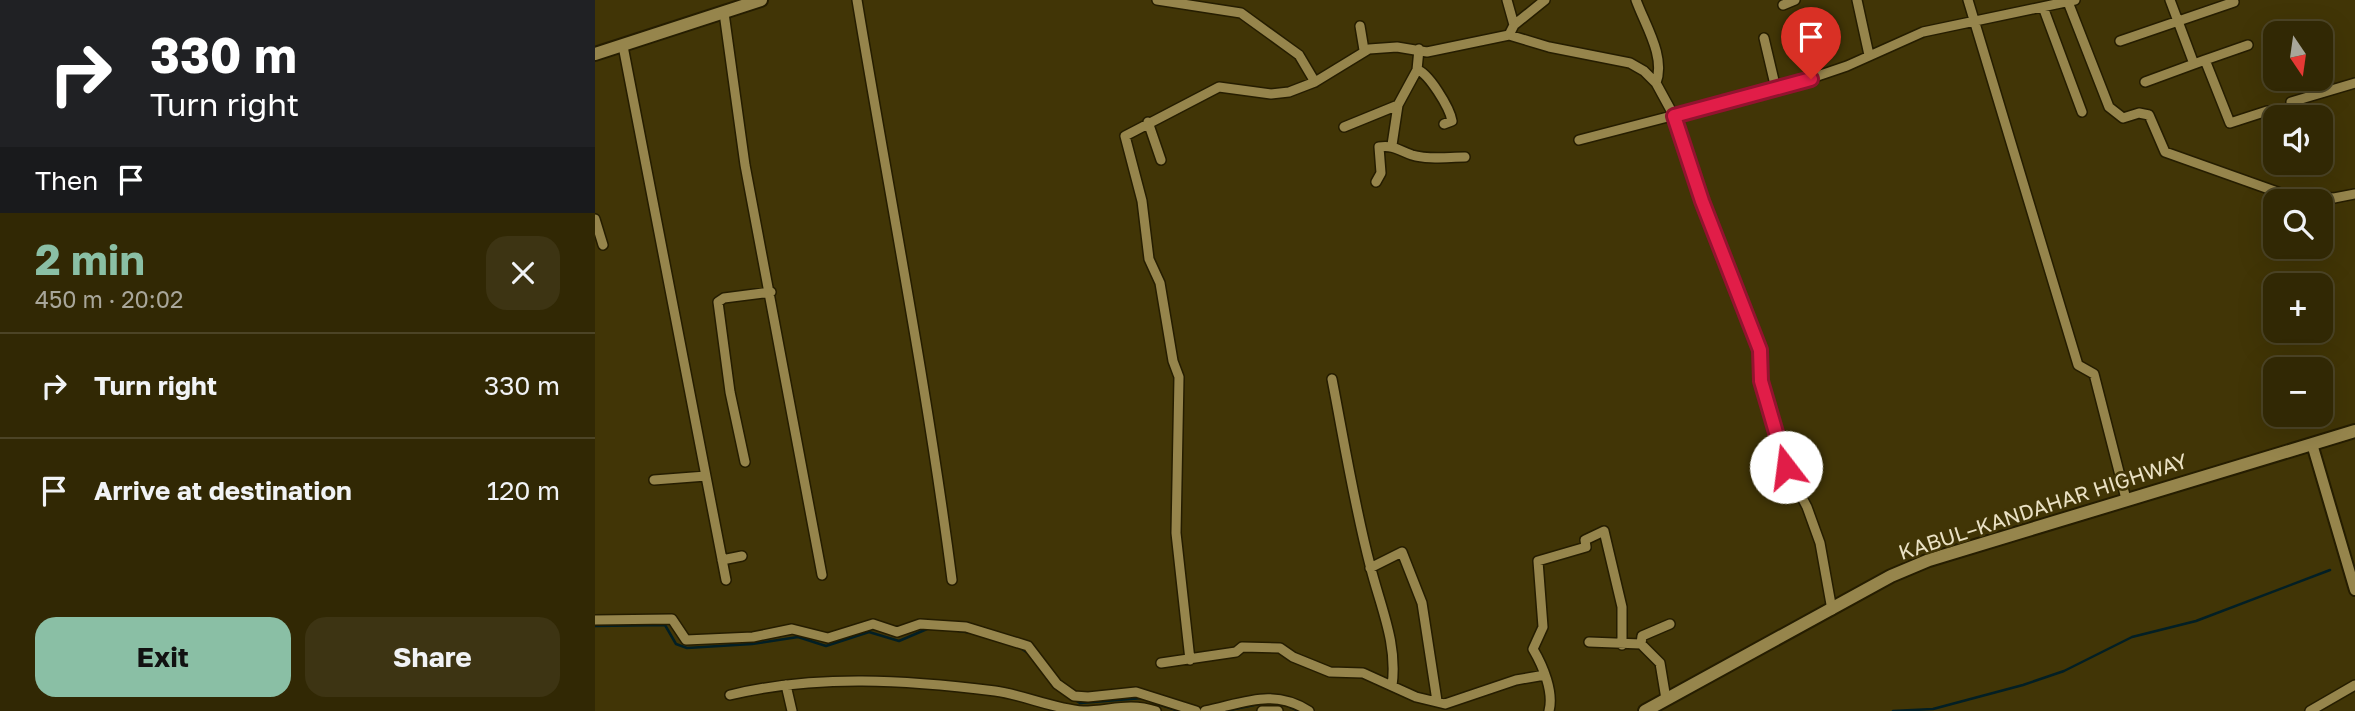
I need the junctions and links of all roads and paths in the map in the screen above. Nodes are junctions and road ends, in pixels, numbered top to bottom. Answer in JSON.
{"nodes":[{"id":1,"x":761,"y":0,"type":"edge"},
{"id":2,"x":857,"y":0,"type":"edge"},
{"id":3,"x":1157,"y":0,"type":"edge"},
{"id":4,"x":1507,"y":0,"type":"edge"},
{"id":5,"x":1545,"y":0,"type":"edge"},
{"id":6,"x":1636,"y":0,"type":"edge"},
{"id":7,"x":1795,"y":0,"type":"edge"},
{"id":8,"x":1857,"y":0,"type":"edge"},
{"id":9,"x":1968,"y":0,"type":"edge"},
{"id":10,"x":2170,"y":0,"type":"edge"},
{"id":11,"x":2071,"y":1,"type":"edge"},
{"id":12,"x":1185,"y":2,"type":"edge"},
{"id":13,"x":2057,"y":2,"type":"edge"},
{"id":14,"x":2234,"y":2,"type":"dead end"},
{"id":15,"x":1783,"y":5,"type":"dead end"},
{"id":16,"x":2038,"y":5,"type":"edge"},
{"id":17,"x":724,"y":13,"type":"junction"},
{"id":18,"x":1973,"y":19,"type":"junction"},
{"id":19,"x":2178,"y":21,"type":"junction"},
{"id":20,"x":1514,"y":25,"type":"junction"},
{"id":21,"x":1360,"y":26,"type":"dead end"},
{"id":22,"x":1509,"y":35,"type":"junction"},
{"id":23,"x":1765,"y":38,"type":"dead end"},
{"id":24,"x":2120,"y":41,"type":"dead end"},
{"id":25,"x":2248,"y":45,"type":"dead end"},
{"id":26,"x":623,"y":46,"type":"junction"},
{"id":27,"x":1419,"y":49,"type":"junction"},
{"id":28,"x":1364,"y":50,"type":"junction"},
{"id":29,"x":595,"y":54,"type":"edge"},
{"id":30,"x":1869,"y":55,"type":"junction"},
{"id":31,"x":2205,"y":60,"type":"junction"},
{"id":32,"x":2194,"y":64,"type":"junction"},
{"id":33,"x":1417,"y":70,"type":"junction"},
{"id":34,"x":1315,"y":82,"type":"junction"},
{"id":35,"x":2145,"y":82,"type":"dead end"},
{"id":36,"x":1656,"y":83,"type":"junction"},
{"id":37,"x":2355,"y":83,"type":"edge"},
{"id":38,"x":1776,"y":89,"type":"junction"},
{"id":39,"x":2291,"y":102,"type":"dead end"},
{"id":40,"x":1398,"y":105,"type":"junction"},
{"id":41,"x":2082,"y":112,"type":"dead end"},
{"id":42,"x":2263,"y":112,"type":"edge"},
{"id":43,"x":1674,"y":116,"type":"junction"},
{"id":44,"x":1148,"y":122,"type":"junction"},
{"id":45,"x":1444,"y":124,"type":"dead end"},
{"id":46,"x":1344,"y":127,"type":"dead end"},
{"id":47,"x":1579,"y":140,"type":"dead end"},
{"id":48,"x":1392,"y":145,"type":"junction"},
{"id":49,"x":1465,"y":157,"type":"dead end"},
{"id":50,"x":1161,"y":160,"type":"dead end"},
{"id":51,"x":1376,"y":182,"type":"dead end"},
{"id":52,"x":2355,"y":194,"type":"edge"},
{"id":53,"x":595,"y":219,"type":"edge"},
{"id":54,"x":603,"y":245,"type":"dead end"},
{"id":55,"x":771,"y":292,"type":"junction"},
{"id":56,"x":1332,"y":379,"type":"dead end"},
{"id":57,"x":2355,"y":431,"type":"edge"},
{"id":58,"x":2312,"y":444,"type":"junction"},
{"id":59,"x":745,"y":462,"type":"dead end"},
{"id":60,"x":706,"y":476,"type":"junction"},
{"id":61,"x":654,"y":480,"type":"dead end"},
{"id":62,"x":2126,"y":499,"type":"junction"},
{"id":63,"x":742,"y":556,"type":"dead end"},
{"id":64,"x":722,"y":560,"type":"junction"},
{"id":65,"x":1370,"y":568,"type":"junction"},
{"id":66,"x":822,"y":575,"type":"dead end"},
{"id":67,"x":726,"y":580,"type":"dead end"},
{"id":68,"x":952,"y":580,"type":"dead end"},
{"id":69,"x":2355,"y":590,"type":"edge"},
{"id":70,"x":1832,"y":610,"type":"junction"},
{"id":71,"x":595,"y":620,"type":"edge"},
{"id":72,"x":1670,"y":624,"type":"dead end"},
{"id":73,"x":1589,"y":642,"type":"dead end"},
{"id":74,"x":1641,"y":644,"type":"junction"},
{"id":75,"x":1622,"y":645,"type":"junction"},
{"id":76,"x":1190,"y":660,"type":"junction"},
{"id":77,"x":1161,"y":663,"type":"dead end"},
{"id":78,"x":1545,"y":675,"type":"junction"},
{"id":79,"x":786,"y":685,"type":"junction"},
{"id":80,"x":2355,"y":685,"type":"edge"},
{"id":81,"x":1392,"y":686,"type":"junction"},
{"id":82,"x":730,"y":695,"type":"dead end"},
{"id":83,"x":1274,"y":697,"type":"junction"},
{"id":84,"x":1666,"y":699,"type":"junction"},
{"id":85,"x":1437,"y":701,"type":"junction"},
{"id":86,"x":792,"y":711,"type":"edge"},
{"id":87,"x":1156,"y":711,"type":"edge"},
{"id":88,"x":1196,"y":711,"type":"edge"},
{"id":89,"x":1205,"y":711,"type":"edge"},
{"id":90,"x":1262,"y":711,"type":"edge"},
{"id":91,"x":1277,"y":711,"type":"edge"},
{"id":92,"x":1309,"y":711,"type":"edge"},
{"id":93,"x":1549,"y":711,"type":"edge"},
{"id":94,"x":1645,"y":711,"type":"edge"},
{"id":95,"x":2310,"y":711,"type":"edge"}],
"edges":[{"from":1,"to":17,"type":"main road"},
{"from":2,"to":68,"type":"street"},
{"from":3,"to":12,"type":"street"},
{"from":4,"to":20,"type":"street"},
{"from":5,"to":20,"type":"street"},
{"from":6,"to":36,"type":"street"},
{"from":7,"to":15,"type":"street"},
{"from":8,"to":30,"type":"street"},
{"from":9,"to":18,"type":"street"},
{"from":10,"to":19,"type":"street"},
{"from":11,"to":13,"type":"street"},
{"from":11,"to":52,"type":"street"},
{"from":12,"to":34,"type":"street"},
{"from":13,"to":16,"type":"street"},
{"from":14,"to":19,"type":"street"},
{"from":16,"to":18,"type":"street"},
{"from":16,"to":41,"type":"street"},
{"from":17,"to":26,"type":"main road"},
{"from":17,"to":55,"type":"street"},
{"from":18,"to":30,"type":"street"},
{"from":18,"to":62,"type":"street"},
{"from":19,"to":24,"type":"street"},
{"from":19,"to":32,"type":"street"},
{"from":20,"to":22,"type":"street"},
{"from":21,"to":28,"type":"street"},
{"from":22,"to":27,"type":"street"},
{"from":22,"to":36,"type":"street"},
{"from":23,"to":38,"type":"street"},
{"from":25,"to":31,"type":"street"},
{"from":26,"to":29,"type":"main road"},
{"from":26,"to":60,"type":"street"},
{"from":27,"to":28,"type":"street"},
{"from":27,"to":33,"type":"street"},
{"from":28,"to":34,"type":"street"},
{"from":30,"to":38,"type":"street"},
{"from":31,"to":32,"type":"street"},
{"from":31,"to":42,"type":"street"},
{"from":32,"to":35,"type":"street"},
{"from":33,"to":40,"type":"street"},
{"from":33,"to":45,"type":"street"},
{"from":34,"to":44,"type":"street"},
{"from":36,"to":43,"type":"street"},
{"from":37,"to":39,"type":"street"},
{"from":38,"to":43,"type":"street"},
{"from":40,"to":46,"type":"street"},
{"from":40,"to":48,"type":"street"},
{"from":43,"to":47,"type":"street"},
{"from":43,"to":70,"type":"street"},
{"from":44,"to":50,"type":"street"},
{"from":44,"to":76,"type":"street"},
{"from":48,"to":49,"type":"street"},
{"from":48,"to":51,"type":"street"},
{"from":53,"to":54,"type":"street"},
{"from":55,"to":59,"type":"street"},
{"from":55,"to":66,"type":"street"},
{"from":56,"to":65,"type":"street"},
{"from":57,"to":58,"type":"main road","name":"KABUL–KANDAHAR HIGHWAY"},
{"from":58,"to":62,"type":"main road","name":"KABUL–KANDAHAR HIGHWAY"},
{"from":58,"to":69,"type":"street"},
{"from":60,"to":61,"type":"street"},
{"from":60,"to":64,"type":"street"},
{"from":62,"to":70,"type":"main road","name":"KABUL–KANDAHAR HIGHWAY"},
{"from":63,"to":64,"type":"street"},
{"from":64,"to":67,"type":"street"},
{"from":65,"to":81,"type":"street"},
{"from":65,"to":85,"type":"street"},
{"from":70,"to":84,"type":"main road","name":"KABUL–KANDAHAR HIGHWAY"},
{"from":71,"to":88,"type":"street"},
{"from":72,"to":74,"type":"street"},
{"from":73,"to":75,"type":"street"},
{"from":74,"to":75,"type":"street"},
{"from":74,"to":84,"type":"street"},
{"from":75,"to":78,"type":"street"},
{"from":76,"to":77,"type":"street"},
{"from":76,"to":81,"type":"street"},
{"from":78,"to":85,"type":"street"},
{"from":78,"to":93,"type":"street"},
{"from":79,"to":82,"type":"street"},
{"from":79,"to":86,"type":"street"},
{"from":79,"to":87,"type":"street"},
{"from":80,"to":95,"type":"street"},
{"from":81,"to":85,"type":"street"},
{"from":83,"to":89,"type":"street"},
{"from":83,"to":91,"type":"street"},
{"from":83,"to":92,"type":"street"},
{"from":84,"to":94,"type":"main road","name":"KABUL–KANDAHAR HIGHWAY"},
{"from":90,"to":91,"type":"street"}]}
